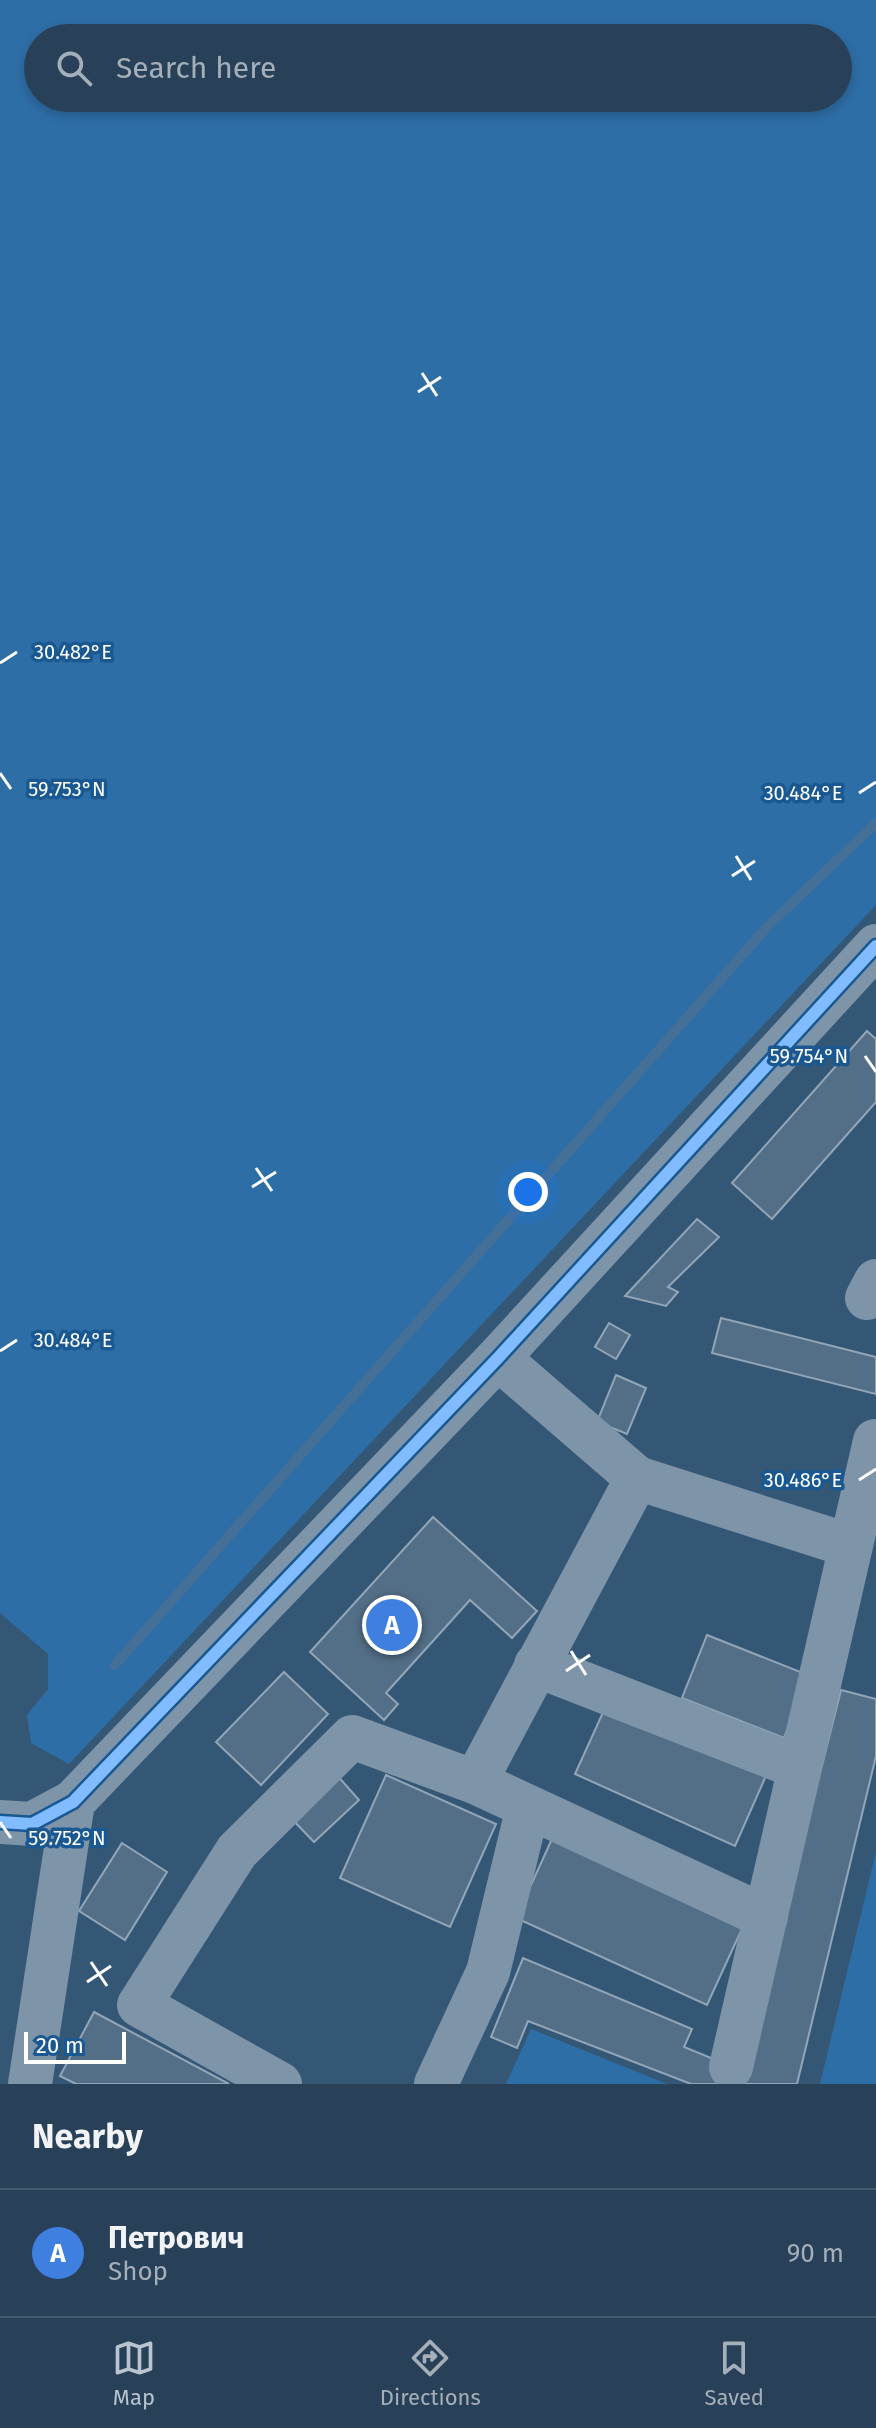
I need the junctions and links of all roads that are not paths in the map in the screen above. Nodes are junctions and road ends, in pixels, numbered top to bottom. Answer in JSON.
{"nodes":[{"id":1,"x":876,"y":946,"type":"edge"},
{"id":2,"x":498,"y":1358,"type":"junction"},
{"id":3,"x":875,"y":1441,"type":"edge"},
{"id":4,"x":637,"y":1478,"type":"junction"},
{"id":5,"x":851,"y":1546,"type":"junction"},
{"id":6,"x":536,"y":1665,"type":"junction"},
{"id":7,"x":800,"y":1768,"type":"junction"},
{"id":8,"x":475,"y":1782,"type":"junction"},
{"id":9,"x":73,"y":1802,"type":"junction"},
{"id":10,"x":528,"y":1807,"type":"junction"},
{"id":11,"x":0,"y":1822,"type":"edge"},
{"id":12,"x":766,"y":1917,"type":"junction"},
{"id":13,"x":731,"y":2067,"type":"dead end"},
{"id":14,"x":30,"y":2084,"type":"edge"},
{"id":15,"x":280,"y":2084,"type":"edge"},
{"id":16,"x":436,"y":2084,"type":"edge"}],
"edges":[{"from":1,"to":2,"type":"street"},
{"from":2,"to":4,"type":"street"},
{"from":2,"to":9,"type":"street"},
{"from":3,"to":5,"type":"street"},
{"from":4,"to":5,"type":"street"},
{"from":4,"to":6,"type":"street"},
{"from":5,"to":7,"type":"street"},
{"from":6,"to":7,"type":"street"},
{"from":6,"to":8,"type":"street"},
{"from":7,"to":12,"type":"street"},
{"from":8,"to":10,"type":"street"},
{"from":8,"to":15,"type":"street"},
{"from":9,"to":11,"type":"street"},
{"from":9,"to":14,"type":"street"},
{"from":10,"to":12,"type":"street"},
{"from":10,"to":16,"type":"street"},
{"from":12,"to":13,"type":"street"}]}
